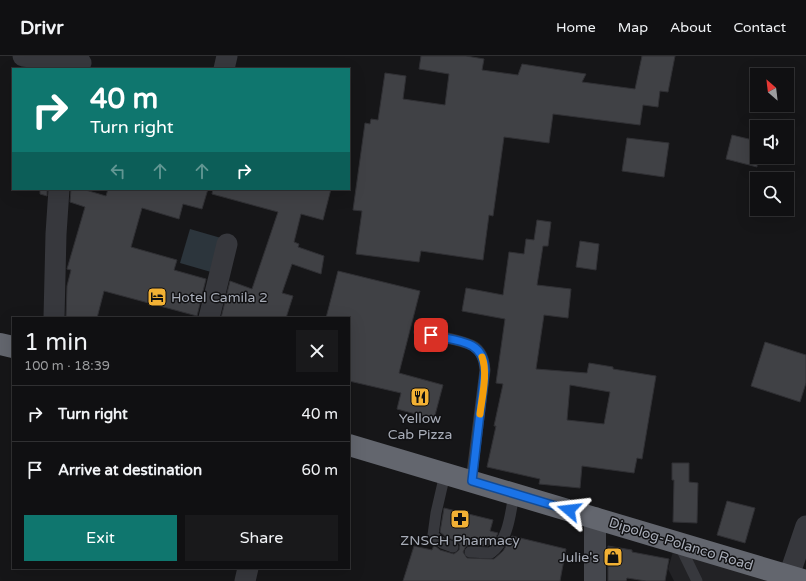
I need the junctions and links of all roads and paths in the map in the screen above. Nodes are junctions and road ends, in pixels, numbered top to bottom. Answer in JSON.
{"nodes":[{"id":1,"x":22,"y":56,"type":"edge"},
{"id":2,"x":227,"y":56,"type":"edge"},
{"id":3,"x":81,"y":63,"type":"edge"},
{"id":4,"x":224,"y":68,"type":"edge"},
{"id":5,"x":59,"y":190,"type":"edge"},
{"id":6,"x":227,"y":244,"type":"dead end"},
{"id":7,"x":54,"y":317,"type":"edge"},
{"id":8,"x":209,"y":317,"type":"edge"},
{"id":9,"x":419,"y":332,"type":"dead end"},
{"id":10,"x":0,"y":344,"type":"edge"},
{"id":11,"x":12,"y":347,"type":"edge"},
{"id":12,"x":350,"y":445,"type":"edge"},
{"id":13,"x":445,"y":474,"type":"junction"},
{"id":14,"x":472,"y":481,"type":"junction"},
{"id":15,"x":514,"y":494,"type":"junction"},
{"id":16,"x":595,"y":518,"type":"junction"},
{"id":17,"x":806,"y":526,"type":"edge"},
{"id":18,"x":679,"y":543,"type":"junction"},
{"id":19,"x":453,"y":547,"type":"dead end"},
{"id":20,"x":470,"y":552,"type":"dead end"},
{"id":21,"x":248,"y":569,"type":"edge"},
{"id":22,"x":794,"y":579,"type":"edge"},
{"id":23,"x":245,"y":581,"type":"edge"},
{"id":24,"x":594,"y":581,"type":"edge"},
{"id":25,"x":697,"y":581,"type":"edge"}],
"edges":[{"from":1,"to":3,"type":"street"},
{"from":2,"to":4,"type":"street"},
{"from":5,"to":7,"type":"street"},
{"from":6,"to":8,"type":"street"},
{"from":9,"to":14,"type":"lane"},
{"from":10,"to":11,"type":"highway"},
{"from":12,"to":13,"type":"highway","name":"Dipolog-Polanco Road"},
{"from":13,"to":14,"type":"highway","name":"Dipolog-Polanco Road"},
{"from":13,"to":19,"type":"lane"},
{"from":14,"to":15,"type":"highway","name":"Dipolog-Polanco Road"},
{"from":15,"to":16,"type":"highway","name":"Dipolog-Polanco Road"},
{"from":15,"to":20,"type":"lane"},
{"from":16,"to":18,"type":"highway","name":"Dipolog-Polanco Road"},
{"from":16,"to":24,"type":"street"},
{"from":17,"to":22,"type":"street"},
{"from":18,"to":22,"type":"highway","name":"Dipolog-Polanco Road"},
{"from":18,"to":25,"type":"lane"},
{"from":21,"to":23,"type":"street"}]}
